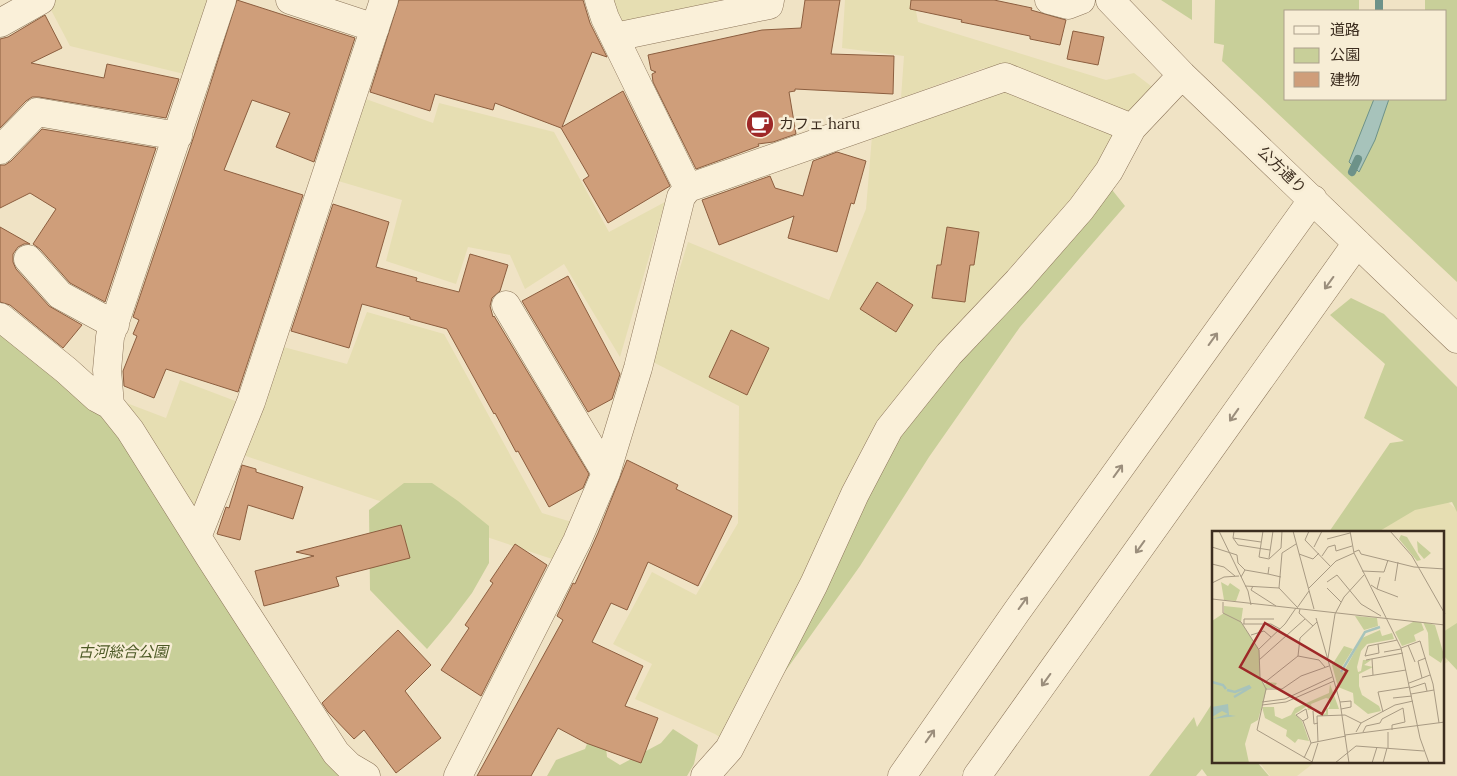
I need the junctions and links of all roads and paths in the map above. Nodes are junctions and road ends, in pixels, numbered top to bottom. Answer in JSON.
{"nodes":[{"id":1,"x":41,"y":0,"type":"edge"},
{"id":2,"x":222,"y":0,"type":"edge"},
{"id":3,"x":290,"y":0,"type":"edge"},
{"id":4,"x":384,"y":0,"type":"edge"},
{"id":5,"x":599,"y":0,"type":"edge"},
{"id":6,"x":770,"y":0,"type":"edge"},
{"id":7,"x":1049,"y":0,"type":"edge"},
{"id":8,"x":1081,"y":0,"type":"edge"},
{"id":9,"x":1110,"y":0,"type":"edge"},
{"id":10,"x":0,"y":23,"type":"edge"},
{"id":11,"x":375,"y":28,"type":"junction"},
{"id":12,"x":615,"y":38,"type":"junction"},
{"id":13,"x":1182,"y":74,"type":"junction"},
{"id":14,"x":1132,"y":128,"type":"junction"},
{"id":15,"x":178,"y":136,"type":"junction"},
{"id":16,"x":0,"y":150,"type":"edge"},
{"id":17,"x":688,"y":188,"type":"junction"},
{"id":18,"x":1313,"y":199,"type":"junction"},
{"id":19,"x":1357,"y":243,"type":"junction"},
{"id":20,"x":28,"y":259,"type":"dead end"},
{"id":21,"x":506,"y":305,"type":"dead end"},
{"id":22,"x":0,"y":317,"type":"edge"},
{"id":23,"x":115,"y":325,"type":"junction"},
{"id":24,"x":1457,"y":339,"type":"edge"},
{"id":25,"x":110,"y":405,"type":"junction"},
{"id":26,"x":606,"y":472,"type":"junction"},
{"id":27,"x":197,"y":537,"type":"junction"},
{"id":28,"x":366,"y":776,"type":"edge"},
{"id":29,"x":458,"y":776,"type":"edge"},
{"id":30,"x":705,"y":776,"type":"edge"},
{"id":31,"x":902,"y":776,"type":"edge"},
{"id":32,"x":977,"y":776,"type":"edge"}],
"edges":[{"from":1,"to":10,"type":"street"},
{"from":2,"to":15,"type":"street"},
{"from":3,"to":11,"type":"street"},
{"from":4,"to":11,"type":"street"},
{"from":5,"to":12,"type":"street"},
{"from":6,"to":12,"type":"street"},
{"from":7,"to":8,"type":"street"},
{"from":9,"to":13,"type":"street","name":"公方通り"},
{"from":11,"to":27,"type":"street"},
{"from":12,"to":17,"type":"street"},
{"from":13,"to":14,"type":"street"},
{"from":13,"to":18,"type":"street","name":"公方通り"},
{"from":14,"to":17,"type":"street"},
{"from":14,"to":30,"type":"street"},
{"from":15,"to":16,"type":"street"},
{"from":15,"to":23,"type":"street"},
{"from":17,"to":26,"type":"street"},
{"from":18,"to":19,"type":"street","name":"公方通り"},
{"from":31,"to":18,"type":"street","one_way":true},
{"from":19,"to":24,"type":"street","name":"公方通り"},
{"from":19,"to":32,"type":"street","one_way":true},
{"from":20,"to":23,"type":"street"},
{"from":21,"to":26,"type":"street"},
{"from":22,"to":25,"type":"street"},
{"from":23,"to":25,"type":"street"},
{"from":25,"to":27,"type":"street"},
{"from":26,"to":29,"type":"street"},
{"from":27,"to":28,"type":"street"}]}
